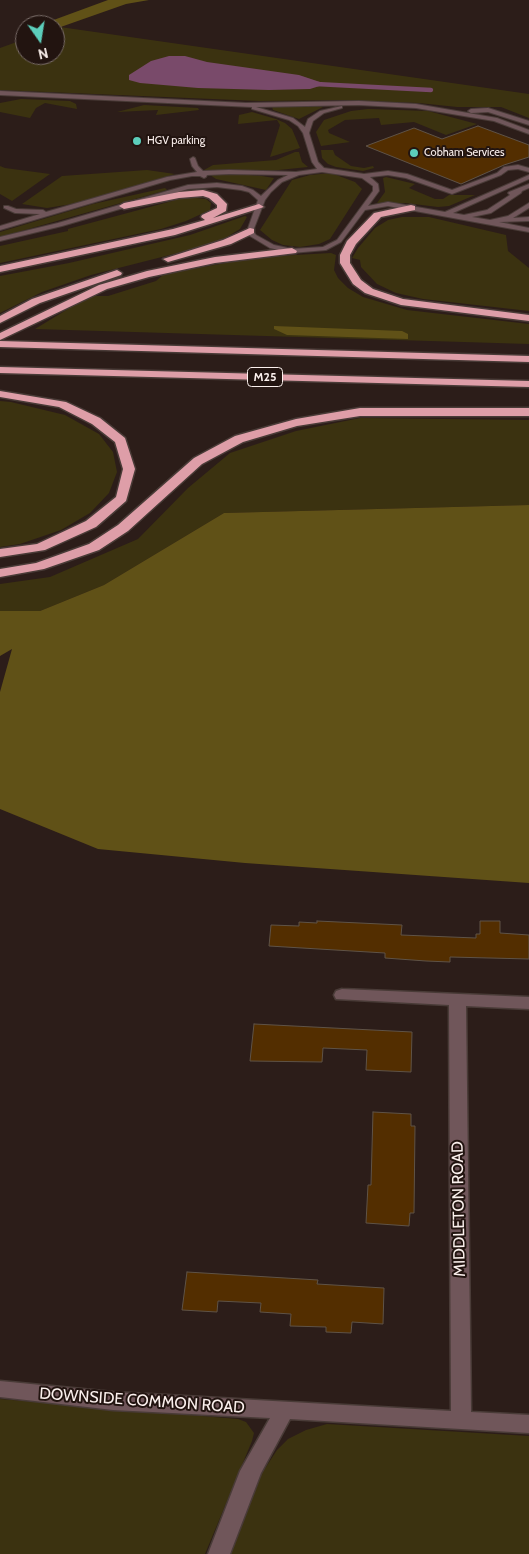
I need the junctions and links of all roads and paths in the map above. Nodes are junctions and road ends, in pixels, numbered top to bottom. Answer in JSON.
{"nodes":[{"id":1,"x":0,"y":93,"type":"edge"},
{"id":2,"x":376,"y":104,"type":"junction"},
{"id":3,"x":246,"y":105,"type":"junction"},
{"id":4,"x":455,"y":111,"type":"junction"},
{"id":5,"x":529,"y":123,"type":"edge"},
{"id":6,"x":306,"y":132,"type":"junction"},
{"id":7,"x":529,"y":132,"type":"edge"},
{"id":8,"x":193,"y":159,"type":"dead end"},
{"id":9,"x":322,"y":170,"type":"junction"},
{"id":10,"x":529,"y":170,"type":"edge"},
{"id":11,"x":200,"y":173,"type":"junction"},
{"id":12,"x":298,"y":173,"type":"junction"},
{"id":13,"x":364,"y":176,"type":"junction"},
{"id":14,"x":529,"y":178,"type":"edge"},
{"id":15,"x":204,"y":186,"type":"junction"},
{"id":16,"x":217,"y":186,"type":"junction"},
{"id":17,"x":526,"y":187,"type":"edge"},
{"id":18,"x":134,"y":190,"type":"junction"},
{"id":19,"x":260,"y":203,"type":"junction"},
{"id":20,"x":124,"y":206,"type":"junction"},
{"id":21,"x":6,"y":207,"type":"dead end"},
{"id":22,"x":66,"y":208,"type":"junction"},
{"id":23,"x":362,"y":208,"type":"junction"},
{"id":24,"x":411,"y":208,"type":"junction"},
{"id":25,"x":447,"y":213,"type":"junction"},
{"id":26,"x":528,"y":213,"type":"edge"},
{"id":27,"x":462,"y":216,"type":"junction"},
{"id":28,"x":501,"y":221,"type":"junction"},
{"id":29,"x":483,"y":222,"type":"junction"},
{"id":30,"x":0,"y":228,"type":"edge"},
{"id":31,"x":529,"y":230,"type":"edge"},
{"id":32,"x":250,"y":231,"type":"junction"},
{"id":33,"x":148,"y":238,"type":"junction"},
{"id":34,"x":0,"y":239,"type":"edge"},
{"id":35,"x":292,"y":251,"type":"junction"},
{"id":36,"x":0,"y":269,"type":"edge"},
{"id":37,"x":529,"y":318,"type":"edge"},
{"id":38,"x":0,"y":320,"type":"edge"},
{"id":39,"x":0,"y":337,"type":"edge"},
{"id":40,"x":0,"y":344,"type":"edge"},
{"id":41,"x":529,"y":359,"type":"edge"},
{"id":42,"x":0,"y":370,"type":"edge"},
{"id":43,"x":529,"y":384,"type":"edge"},
{"id":44,"x":0,"y":394,"type":"edge"},
{"id":45,"x":529,"y":412,"type":"edge"},
{"id":46,"x":0,"y":553,"type":"edge"},
{"id":47,"x":0,"y":573,"type":"edge"},
{"id":48,"x":342,"y":995,"type":"dead end"},
{"id":49,"x":457,"y":999,"type":"junction"},
{"id":50,"x":529,"y":1002,"type":"edge"},
{"id":51,"x":0,"y":1389,"type":"edge"},
{"id":52,"x":285,"y":1410,"type":"junction"},
{"id":53,"x":461,"y":1419,"type":"junction"},
{"id":54,"x":529,"y":1424,"type":"edge"},
{"id":55,"x":219,"y":1554,"type":"edge"}],
"edges":[{"from":1,"to":3,"type":"lane"},
{"from":2,"to":3,"type":"lane"},
{"from":2,"to":4,"type":"lane"},
{"from":2,"to":6,"type":"lane"},
{"from":3,"to":6,"type":"lane"},
{"from":4,"to":5,"type":"lane"},
{"from":4,"to":7,"type":"lane"},
{"from":6,"to":9,"type":"lane"},
{"from":8,"to":11,"type":"lane"},
{"from":9,"to":12,"type":"lane"},
{"from":9,"to":13,"type":"lane"},
{"from":10,"to":13,"type":"lane"},
{"from":11,"to":12,"type":"lane"},
{"from":11,"to":16,"type":"lane"},
{"from":11,"to":18,"type":"lane"},
{"from":12,"to":19,"type":"lane"},
{"from":13,"to":23,"type":"lane"},
{"from":14,"to":25,"type":"lane"},
{"from":15,"to":16,"type":"lane"},
{"from":15,"to":18,"type":"lane"},
{"from":15,"to":20,"type":"lane"},
{"from":16,"to":19,"type":"lane"},
{"from":17,"to":25,"type":"lane"},
{"from":17,"to":27,"type":"lane"},
{"from":18,"to":22,"type":"lane"},
{"from":19,"to":32,"type":"lane"},
{"from":19,"to":33,"type":"highway"},
{"from":20,"to":33,"type":"highway"},
{"from":20,"to":34,"type":"lane"},
{"from":21,"to":22,"type":"lane"},
{"from":22,"to":30,"type":"lane"},
{"from":23,"to":24,"type":"lane"},
{"from":23,"to":35,"type":"lane"},
{"from":24,"to":25,"type":"lane"},
{"from":24,"to":37,"type":"highway"},
{"from":25,"to":27,"type":"lane"},
{"from":26,"to":28,"type":"lane"},
{"from":26,"to":28,"type":"lane"},
{"from":27,"to":29,"type":"lane"},
{"from":28,"to":29,"type":"lane"},
{"from":29,"to":31,"type":"lane"},
{"from":32,"to":35,"type":"lane"},
{"from":32,"to":38,"type":"highway"},
{"from":33,"to":36,"type":"highway"},
{"from":35,"to":39,"type":"highway"},
{"from":40,"to":41,"type":"highway","number":"M25"},
{"from":42,"to":43,"type":"highway","number":"M25"},
{"from":44,"to":46,"type":"highway"},
{"from":45,"to":47,"type":"highway"},
{"from":48,"to":49,"type":"street"},
{"from":49,"to":50,"type":"street"},
{"from":49,"to":53,"type":"street","name":"MIDDLETON ROAD"},
{"from":51,"to":52,"type":"street","name":"DOWNSIDE COMMON ROAD"},
{"from":52,"to":53,"type":"street","name":"DOWNSIDE COMMON ROAD"},
{"from":52,"to":55,"type":"street"},
{"from":53,"to":54,"type":"street","name":"DOWNSIDE COMMON ROAD"}]}
